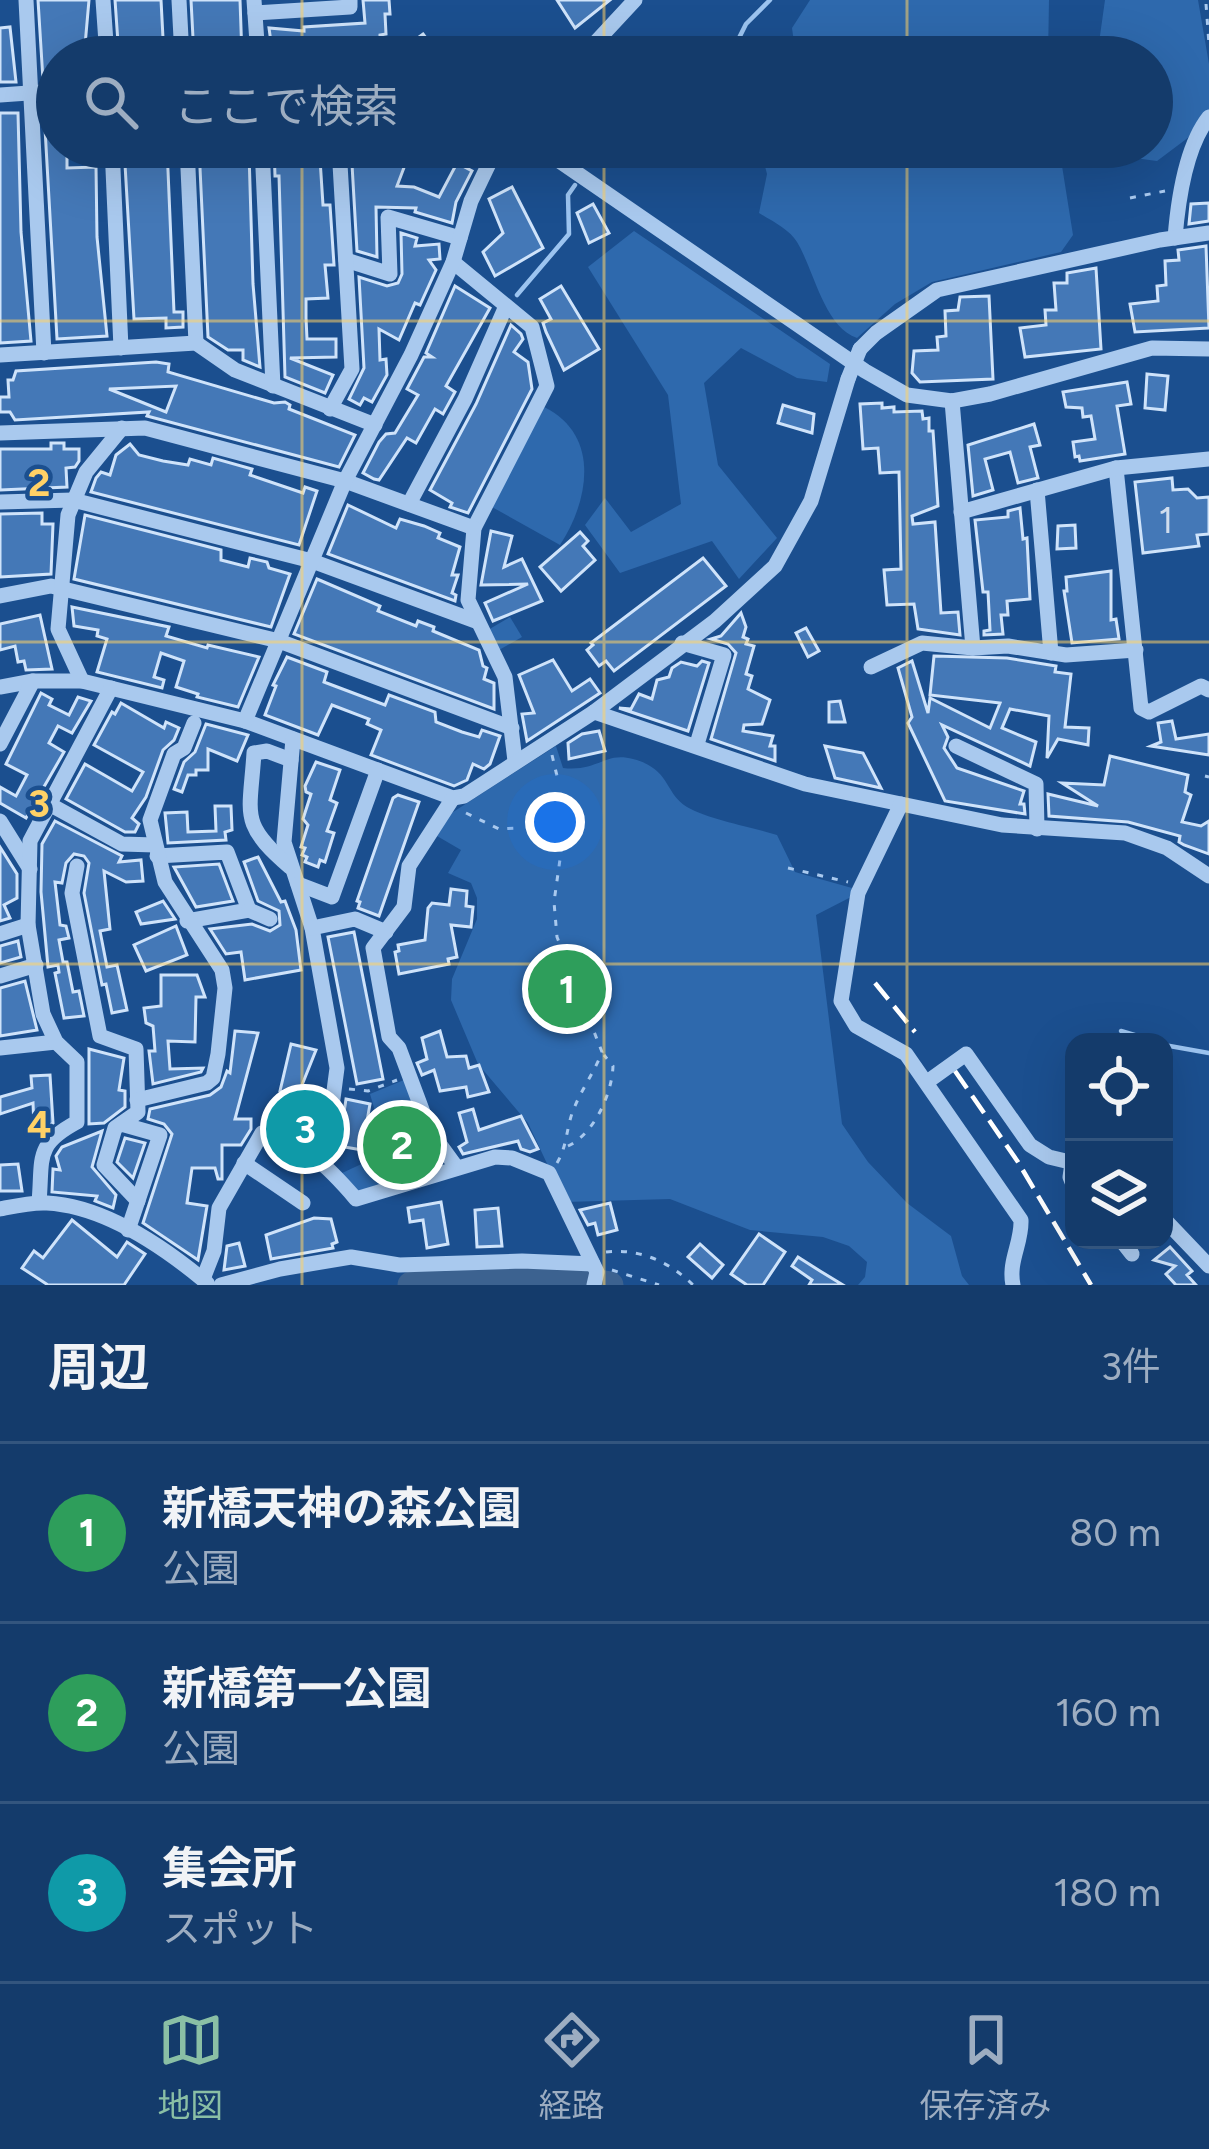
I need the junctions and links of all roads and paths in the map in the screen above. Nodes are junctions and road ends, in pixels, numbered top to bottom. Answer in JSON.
{"nodes":[{"id":1,"x":26,"y":0,"type":"edge"},
{"id":2,"x":104,"y":0,"type":"edge"},
{"id":3,"x":179,"y":0,"type":"edge"},
{"id":4,"x":350,"y":0,"type":"edge"},
{"id":5,"x":635,"y":0,"type":"edge"},
{"id":6,"x":1206,"y":4,"type":"dead end"},
{"id":7,"x":255,"y":7,"type":"edge"},
{"id":8,"x":106,"y":36,"type":"edge"},
{"id":9,"x":181,"y":36,"type":"edge"},
{"id":10,"x":602,"y":36,"type":"edge"},
{"id":11,"x":1209,"y":44,"type":"edge"},
{"id":12,"x":32,"y":93,"type":"junction"},
{"id":13,"x":36,"y":93,"type":"edge"},
{"id":14,"x":0,"y":95,"type":"edge"},
{"id":15,"x":1209,"y":117,"type":"edge"},
{"id":16,"x":113,"y":168,"type":"edge"},
{"id":17,"x":188,"y":168,"type":"edge"},
{"id":18,"x":263,"y":168,"type":"edge"},
{"id":19,"x":340,"y":168,"type":"edge"},
{"id":20,"x":487,"y":168,"type":"edge"},
{"id":21,"x":570,"y":168,"type":"edge"},
{"id":22,"x":1184,"y":188,"type":"junction"},
{"id":23,"x":1130,"y":198,"type":"dead end"},
{"id":24,"x":1209,"y":233,"type":"edge"},
{"id":25,"x":460,"y":238,"type":"junction"},
{"id":26,"x":1175,"y":238,"type":"junction"},
{"id":27,"x":346,"y":260,"type":"junction"},
{"id":28,"x":453,"y":262,"type":"junction"},
{"id":29,"x":506,"y":306,"type":"junction"},
{"id":30,"x":196,"y":343,"type":"junction"},
{"id":31,"x":121,"y":348,"type":"junction"},
{"id":32,"x":1209,"y":349,"type":"edge"},
{"id":33,"x":44,"y":353,"type":"junction"},
{"id":34,"x":0,"y":355,"type":"edge"},
{"id":35,"x":273,"y":386,"type":"junction"},
{"id":36,"x":952,"y":401,"type":"junction"},
{"id":37,"x":330,"y":410,"type":"junction"},
{"id":38,"x":375,"y":424,"type":"junction"},
{"id":39,"x":122,"y":428,"type":"junction"},
{"id":40,"x":0,"y":433,"type":"edge"},
{"id":41,"x":1209,"y":459,"type":"edge"},
{"id":42,"x":1116,"y":468,"type":"junction"},
{"id":43,"x":345,"y":481,"type":"junction"},
{"id":44,"x":1037,"y":490,"type":"junction"},
{"id":45,"x":73,"y":500,"type":"junction"},
{"id":46,"x":0,"y":502,"type":"edge"},
{"id":47,"x":409,"y":504,"type":"junction"},
{"id":48,"x":961,"y":512,"type":"junction"},
{"id":49,"x":474,"y":528,"type":"junction"},
{"id":50,"x":312,"y":561,"type":"junction"},
{"id":51,"x":62,"y":589,"type":"junction"},
{"id":52,"x":0,"y":596,"type":"edge"},
{"id":53,"x":478,"y":622,"type":"junction"},
{"id":54,"x":279,"y":640,"type":"junction"},
{"id":55,"x":682,"y":643,"type":"junction"},
{"id":56,"x":973,"y":647,"type":"junction"},
{"id":57,"x":1136,"y":650,"type":"junction"},
{"id":58,"x":1051,"y":653,"type":"junction"},
{"id":59,"x":871,"y":667,"type":"dead end"},
{"id":60,"x":33,"y":681,"type":"junction"},
{"id":61,"x":82,"y":681,"type":"junction"},
{"id":62,"x":0,"y":687,"type":"edge"},
{"id":63,"x":111,"y":688,"type":"junction"},
{"id":64,"x":1209,"y":689,"type":"edge"},
{"id":65,"x":594,"y":712,"type":"junction"},
{"id":66,"x":196,"y":716,"type":"junction"},
{"id":67,"x":245,"y":721,"type":"junction"},
{"id":68,"x":512,"y":728,"type":"junction"},
{"id":69,"x":292,"y":739,"type":"junction"},
{"id":70,"x":0,"y":744,"type":"edge"},
{"id":71,"x":697,"y":744,"type":"junction"},
{"id":72,"x":545,"y":746,"type":"junction"},
{"id":73,"x":956,"y":746,"type":"dead end"},
{"id":74,"x":291,"y":760,"type":"junction"},
{"id":75,"x":515,"y":761,"type":"junction"},
{"id":76,"x":378,"y":770,"type":"junction"},
{"id":77,"x":557,"y":776,"type":"dead end"},
{"id":78,"x":453,"y":798,"type":"junction"},
{"id":79,"x":901,"y":804,"type":"junction"},
{"id":80,"x":49,"y":805,"type":"junction"},
{"id":81,"x":0,"y":821,"type":"edge"},
{"id":82,"x":520,"y":828,"type":"dead end"},
{"id":83,"x":1036,"y":830,"type":"junction"},
{"id":84,"x":563,"y":838,"type":"dead end"},
{"id":85,"x":156,"y":850,"type":"junction"},
{"id":86,"x":76,"y":866,"type":"dead end"},
{"id":87,"x":788,"y":868,"type":"dead end"},
{"id":88,"x":30,"y":869,"type":"junction"},
{"id":89,"x":295,"y":876,"type":"junction"},
{"id":90,"x":1209,"y":876,"type":"edge"},
{"id":91,"x":861,"y":885,"type":"junction"},
{"id":92,"x":249,"y":910,"type":"junction"},
{"id":93,"x":270,"y":919,"type":"dead end"},
{"id":94,"x":187,"y":921,"type":"junction"},
{"id":95,"x":28,"y":925,"type":"junction"},
{"id":96,"x":312,"y":928,"type":"junction"},
{"id":97,"x":386,"y":932,"type":"junction"},
{"id":98,"x":0,"y":934,"type":"edge"},
{"id":99,"x":36,"y":965,"type":"junction"},
{"id":100,"x":0,"y":976,"type":"edge"},
{"id":101,"x":56,"y":1042,"type":"junction"},
{"id":102,"x":0,"y":1048,"type":"edge"},
{"id":103,"x":602,"y":1052,"type":"junction"},
{"id":104,"x":410,"y":1075,"type":"junction"},
{"id":105,"x":926,"y":1082,"type":"junction"},
{"id":106,"x":335,"y":1088,"type":"junction"},
{"id":107,"x":137,"y":1100,"type":"junction"},
{"id":108,"x":331,"y":1114,"type":"junction"},
{"id":109,"x":122,"y":1124,"type":"junction"},
{"id":110,"x":273,"y":1134,"type":"junction"},
{"id":111,"x":327,"y":1144,"type":"dead end"},
{"id":112,"x":566,"y":1146,"type":"junction"},
{"id":113,"x":1065,"y":1161,"type":"edge"},
{"id":114,"x":558,"y":1162,"type":"dead end"},
{"id":115,"x":244,"y":1163,"type":"junction"},
{"id":116,"x":457,"y":1168,"type":"junction"},
{"id":117,"x":138,"y":1201,"type":"junction"},
{"id":118,"x":39,"y":1202,"type":"junction"},
{"id":119,"x":303,"y":1203,"type":"dead end"},
{"id":120,"x":0,"y":1209,"type":"edge"},
{"id":121,"x":1173,"y":1228,"type":"edge"},
{"id":122,"x":128,"y":1230,"type":"junction"},
{"id":123,"x":1209,"y":1266,"type":"edge"},
{"id":124,"x":597,"y":1272,"type":"edge"},
{"id":125,"x":206,"y":1282,"type":"edge"},
{"id":126,"x":221,"y":1285,"type":"edge"},
{"id":127,"x":659,"y":1285,"type":"edge"},
{"id":128,"x":693,"y":1285,"type":"edge"},
{"id":129,"x":1013,"y":1285,"type":"edge"}],
"edges":[{"from":1,"to":12,"type":"street"},
{"from":2,"to":8,"type":"street"},
{"from":3,"to":9,"type":"street"},
{"from":4,"to":7,"type":"street"},
{"from":5,"to":10,"type":"street"},
{"from":6,"to":11,"type":"path"},
{"from":12,"to":13,"type":"street"},
{"from":12,"to":14,"type":"street"},
{"from":12,"to":33,"type":"street"},
{"from":15,"to":22,"type":"street"},
{"from":16,"to":31,"type":"street"},
{"from":17,"to":30,"type":"street"},
{"from":18,"to":35,"type":"street"},
{"from":19,"to":27,"type":"street"},
{"from":20,"to":25,"type":"street"},
{"from":21,"to":36,"type":"street"},
{"from":22,"to":23,"type":"path"},
{"from":22,"to":26,"type":"street"},
{"from":24,"to":26,"type":"street"},
{"from":25,"to":27,"type":"street"},
{"from":25,"to":28,"type":"street"},
{"from":26,"to":55,"type":"street","bridge":true},
{"from":27,"to":37,"type":"street"},
{"from":28,"to":29,"type":"street"},
{"from":28,"to":38,"type":"street"},
{"from":29,"to":47,"type":"street"},
{"from":29,"to":49,"type":"street"},
{"from":30,"to":31,"type":"street"},
{"from":30,"to":35,"type":"street"},
{"from":31,"to":33,"type":"street"},
{"from":32,"to":36,"type":"street"},
{"from":33,"to":34,"type":"street"},
{"from":35,"to":37,"type":"street"},
{"from":36,"to":48,"type":"street"},
{"from":37,"to":38,"type":"street"},
{"from":38,"to":43,"type":"street"},
{"from":39,"to":40,"type":"street"},
{"from":39,"to":43,"type":"street"},
{"from":39,"to":45,"type":"street"},
{"from":41,"to":42,"type":"street"},
{"from":42,"to":44,"type":"street"},
{"from":42,"to":57,"type":"street"},
{"from":43,"to":47,"type":"street"},
{"from":43,"to":50,"type":"street"},
{"from":44,"to":48,"type":"street"},
{"from":44,"to":58,"type":"street"},
{"from":45,"to":46,"type":"street"},
{"from":45,"to":50,"type":"street"},
{"from":45,"to":51,"type":"street"},
{"from":47,"to":49,"type":"street"},
{"from":48,"to":56,"type":"street"},
{"from":49,"to":53,"type":"street"},
{"from":50,"to":53,"type":"street"},
{"from":50,"to":54,"type":"street"},
{"from":51,"to":52,"type":"street"},
{"from":51,"to":54,"type":"street"},
{"from":51,"to":61,"type":"street"},
{"from":53,"to":68,"type":"street"},
{"from":54,"to":67,"type":"street"},
{"from":54,"to":68,"type":"street"},
{"from":55,"to":65,"type":"street"},
{"from":55,"to":71,"type":"street"},
{"from":56,"to":58,"type":"street"},
{"from":56,"to":59,"type":"street"},
{"from":57,"to":58,"type":"street"},
{"from":57,"to":64,"type":"street"},
{"from":60,"to":61,"type":"street"},
{"from":60,"to":62,"type":"street"},
{"from":60,"to":70,"type":"street"},
{"from":61,"to":63,"type":"street"},
{"from":63,"to":66,"type":"street"},
{"from":63,"to":80,"type":"street"},
{"from":65,"to":71,"type":"street"},
{"from":65,"to":72,"type":"street"},
{"from":66,"to":67,"type":"street"},
{"from":66,"to":85,"type":"street"},
{"from":67,"to":69,"type":"street"},
{"from":68,"to":75,"type":"street"},
{"from":69,"to":74,"type":"street"},
{"from":69,"to":76,"type":"street"},
{"from":71,"to":79,"type":"street"},
{"from":72,"to":75,"type":"street"},
{"from":72,"to":77,"type":"path"},
{"from":73,"to":83,"type":"street"},
{"from":74,"to":89,"type":"street"},
{"from":74,"to":89,"type":"street"},
{"from":75,"to":78,"type":"street"},
{"from":76,"to":78,"type":"street"},
{"from":76,"to":89,"type":"street"},
{"from":78,"to":82,"type":"path"},
{"from":78,"to":97,"type":"street"},
{"from":79,"to":83,"type":"street"},
{"from":79,"to":91,"type":"street"},
{"from":80,"to":85,"type":"street"},
{"from":80,"to":88,"type":"street"},
{"from":81,"to":88,"type":"street"},
{"from":83,"to":90,"type":"street"},
{"from":84,"to":103,"type":"path"},
{"from":85,"to":92,"type":"street"},
{"from":85,"to":94,"type":"street"},
{"from":86,"to":107,"type":"street"},
{"from":87,"to":91,"type":"path"},
{"from":88,"to":95,"type":"street"},
{"from":89,"to":96,"type":"street"},
{"from":91,"to":105,"type":"street"},
{"from":92,"to":93,"type":"street"},
{"from":92,"to":94,"type":"street"},
{"from":94,"to":107,"type":"street"},
{"from":95,"to":98,"type":"street"},
{"from":95,"to":99,"type":"street"},
{"from":96,"to":97,"type":"street"},
{"from":96,"to":106,"type":"street"},
{"from":97,"to":104,"type":"street"},
{"from":99,"to":100,"type":"street"},
{"from":99,"to":101,"type":"street"},
{"from":101,"to":102,"type":"street"},
{"from":101,"to":118,"type":"street"},
{"from":103,"to":112,"type":"path"},
{"from":103,"to":112,"type":"path"},
{"from":104,"to":106,"type":"path"},
{"from":104,"to":116,"type":"street"},
{"from":105,"to":113,"type":"street"},
{"from":105,"to":129,"type":"street"},
{"from":106,"to":108,"type":"street"},
{"from":107,"to":109,"type":"street"},
{"from":108,"to":110,"type":"street"},
{"from":108,"to":111,"type":"street"},
{"from":109,"to":117,"type":"street"},
{"from":109,"to":117,"type":"street"},
{"from":110,"to":115,"type":"street"},
{"from":110,"to":116,"type":"street"},
{"from":112,"to":114,"type":"path"},
{"from":115,"to":119,"type":"street"},
{"from":115,"to":125,"type":"street"},
{"from":116,"to":124,"type":"street"},
{"from":117,"to":122,"type":"street"},
{"from":118,"to":120,"type":"street"},
{"from":118,"to":122,"type":"street"},
{"from":121,"to":123,"type":"street"},
{"from":122,"to":125,"type":"street"},
{"from":124,"to":126,"type":"street"},
{"from":124,"to":127,"type":"path"},
{"from":124,"to":128,"type":"path"}]}
